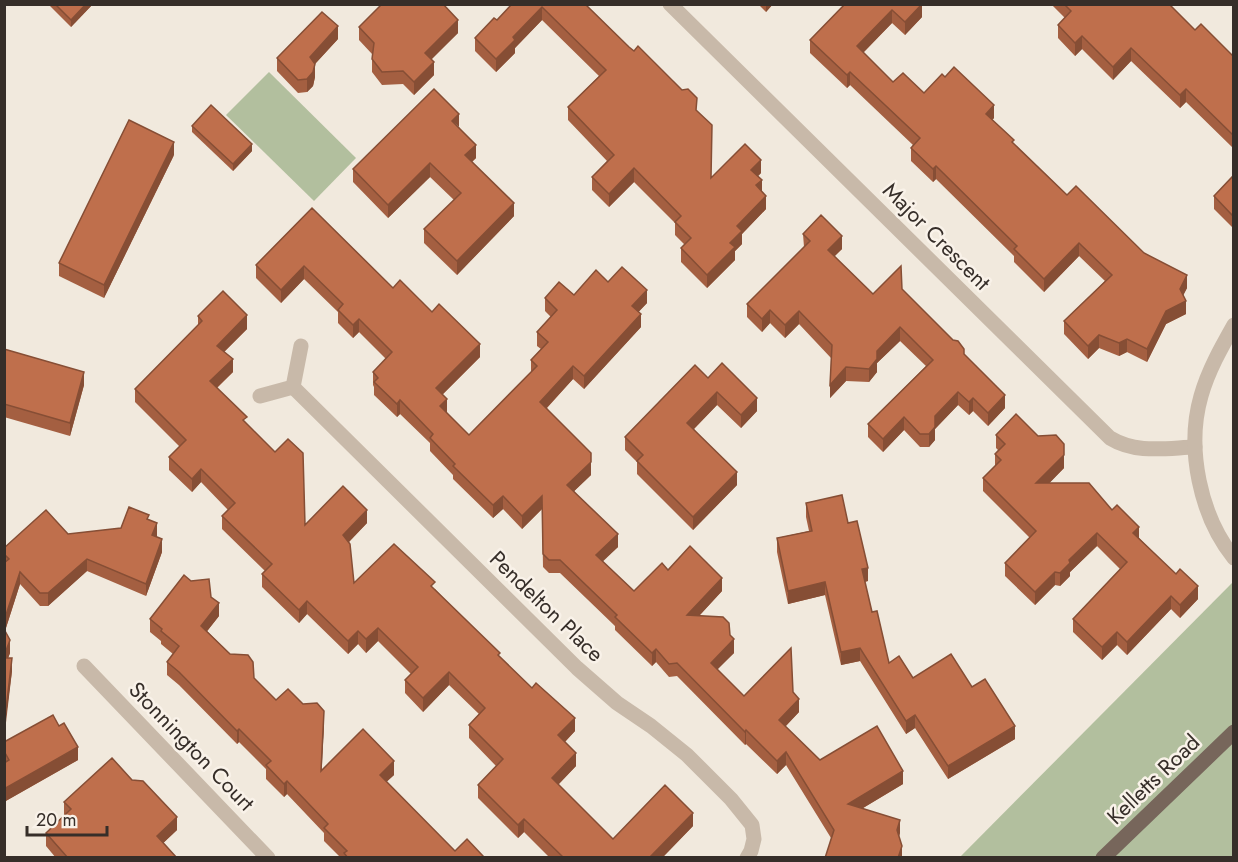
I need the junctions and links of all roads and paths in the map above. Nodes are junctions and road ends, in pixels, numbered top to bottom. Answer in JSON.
{"nodes":[{"id":1,"x":670,"y":4,"type":"edge"},
{"id":2,"x":1233,"y":325,"type":"edge"},
{"id":3,"x":301,"y":346,"type":"dead end"},
{"id":4,"x":293,"y":387,"type":"junction"},
{"id":5,"x":260,"y":396,"type":"dead end"},
{"id":6,"x":1196,"y":447,"type":"junction"},
{"id":7,"x":1233,"y":558,"type":"edge"},
{"id":8,"x":84,"y":666,"type":"dead end"},
{"id":9,"x":1233,"y":732,"type":"edge"},
{"id":10,"x":268,"y":858,"type":"edge"},
{"id":11,"x":747,"y":858,"type":"edge"},
{"id":12,"x":1103,"y":858,"type":"edge"}],
"edges":[{"from":1,"to":6,"type":"street","name":"Major Crescent"},
{"from":2,"to":6,"type":"street"},
{"from":3,"to":4,"type":"street"},
{"from":4,"to":5,"type":"street"},
{"from":4,"to":11,"type":"street","name":"Pendelton Place"},
{"from":6,"to":7,"type":"street"},
{"from":8,"to":10,"type":"street","name":"Stonnington Court"},
{"from":9,"to":12,"type":"main road","name":"Kelletts Road"}]}
